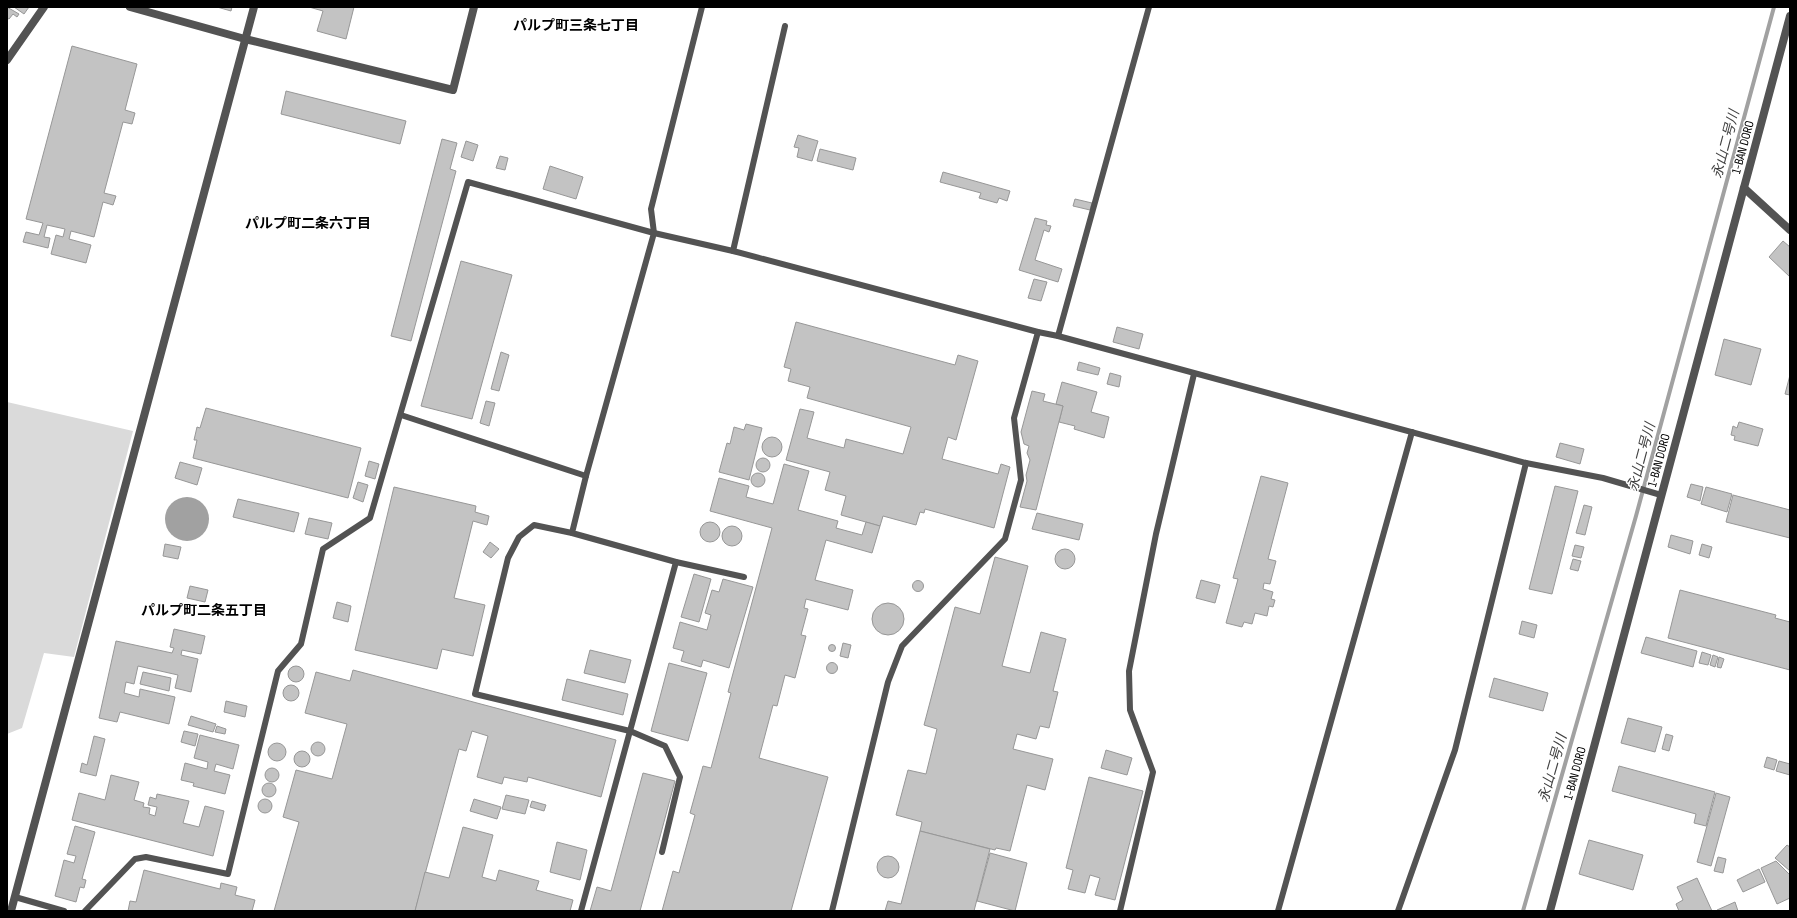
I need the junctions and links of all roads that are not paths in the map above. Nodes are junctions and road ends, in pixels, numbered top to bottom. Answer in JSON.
{"nodes":[{"id":1,"x":44,"y":7,"type":"edge"},
{"id":2,"x":130,"y":7,"type":"edge"},
{"id":3,"x":254,"y":7,"type":"edge"},
{"id":4,"x":474,"y":7,"type":"edge"},
{"id":5,"x":702,"y":7,"type":"edge"},
{"id":6,"x":1149,"y":7,"type":"edge"},
{"id":7,"x":1790,"y":16,"type":"edge"},
{"id":8,"x":785,"y":26,"type":"dead end"},
{"id":9,"x":1788,"y":29,"type":"edge"},
{"id":10,"x":245,"y":39,"type":"junction"},
{"id":11,"x":7,"y":60,"type":"edge"},
{"id":12,"x":1744,"y":188,"type":"junction"},
{"id":13,"x":1790,"y":230,"type":"edge"},
{"id":14,"x":654,"y":233,"type":"junction"},
{"id":15,"x":732,"y":251,"type":"junction"},
{"id":16,"x":1038,"y":332,"type":"junction"},
{"id":17,"x":1058,"y":336,"type":"junction"},
{"id":18,"x":1194,"y":374,"type":"junction"},
{"id":19,"x":401,"y":415,"type":"junction"},
{"id":20,"x":1412,"y":432,"type":"junction"},
{"id":21,"x":1526,"y":463,"type":"junction"},
{"id":22,"x":586,"y":476,"type":"junction"},
{"id":23,"x":1662,"y":495,"type":"junction"},
{"id":24,"x":572,"y":534,"type":"junction"},
{"id":25,"x":676,"y":562,"type":"junction"},
{"id":26,"x":744,"y":577,"type":"dead end"},
{"id":27,"x":630,"y":731,"type":"junction"},
{"id":28,"x":662,"y":852,"type":"dead end"},
{"id":29,"x":11,"y":896,"type":"edge"},
{"id":30,"x":11,"y":911,"type":"edge"},
{"id":31,"x":64,"y":911,"type":"edge"},
{"id":32,"x":85,"y":911,"type":"edge"},
{"id":33,"x":581,"y":911,"type":"edge"},
{"id":34,"x":832,"y":911,"type":"edge"},
{"id":35,"x":1120,"y":911,"type":"edge"},
{"id":36,"x":1278,"y":911,"type":"edge"},
{"id":37,"x":1398,"y":911,"type":"edge"},
{"id":38,"x":1550,"y":911,"type":"edge"}],
"edges":[{"from":1,"to":11,"type":"street"},
{"from":2,"to":10,"type":"street"},
{"from":3,"to":10,"type":"street"},
{"from":4,"to":10,"type":"street"},
{"from":5,"to":14,"type":"lane"},
{"from":6,"to":17,"type":"lane"},
{"from":7,"to":9,"type":"street","name":"1-BAN DORO"},
{"from":8,"to":15,"type":"lane"},
{"from":9,"to":12,"type":"street","name":"1-BAN DORO"},
{"from":10,"to":29,"type":"street"},
{"from":12,"to":13,"type":"street"},
{"from":12,"to":23,"type":"street","name":"1-BAN DORO"},
{"from":14,"to":15,"type":"lane"},
{"from":14,"to":19,"type":"lane"},
{"from":14,"to":22,"type":"lane"},
{"from":15,"to":16,"type":"lane"},
{"from":16,"to":17,"type":"lane"},
{"from":16,"to":34,"type":"lane"},
{"from":17,"to":18,"type":"lane"},
{"from":18,"to":20,"type":"lane"},
{"from":18,"to":35,"type":"lane"},
{"from":19,"to":22,"type":"lane"},
{"from":19,"to":32,"type":"lane"},
{"from":20,"to":21,"type":"lane"},
{"from":20,"to":36,"type":"lane"},
{"from":21,"to":23,"type":"lane"},
{"from":21,"to":37,"type":"lane"},
{"from":22,"to":24,"type":"lane"},
{"from":23,"to":38,"type":"street","name":"1-BAN DORO"},
{"from":24,"to":25,"type":"lane"},
{"from":24,"to":27,"type":"lane"},
{"from":25,"to":26,"type":"lane"},
{"from":25,"to":27,"type":"lane"},
{"from":27,"to":28,"type":"lane"},
{"from":27,"to":33,"type":"lane"},
{"from":29,"to":30,"type":"street"},
{"from":29,"to":31,"type":"lane"}]}
